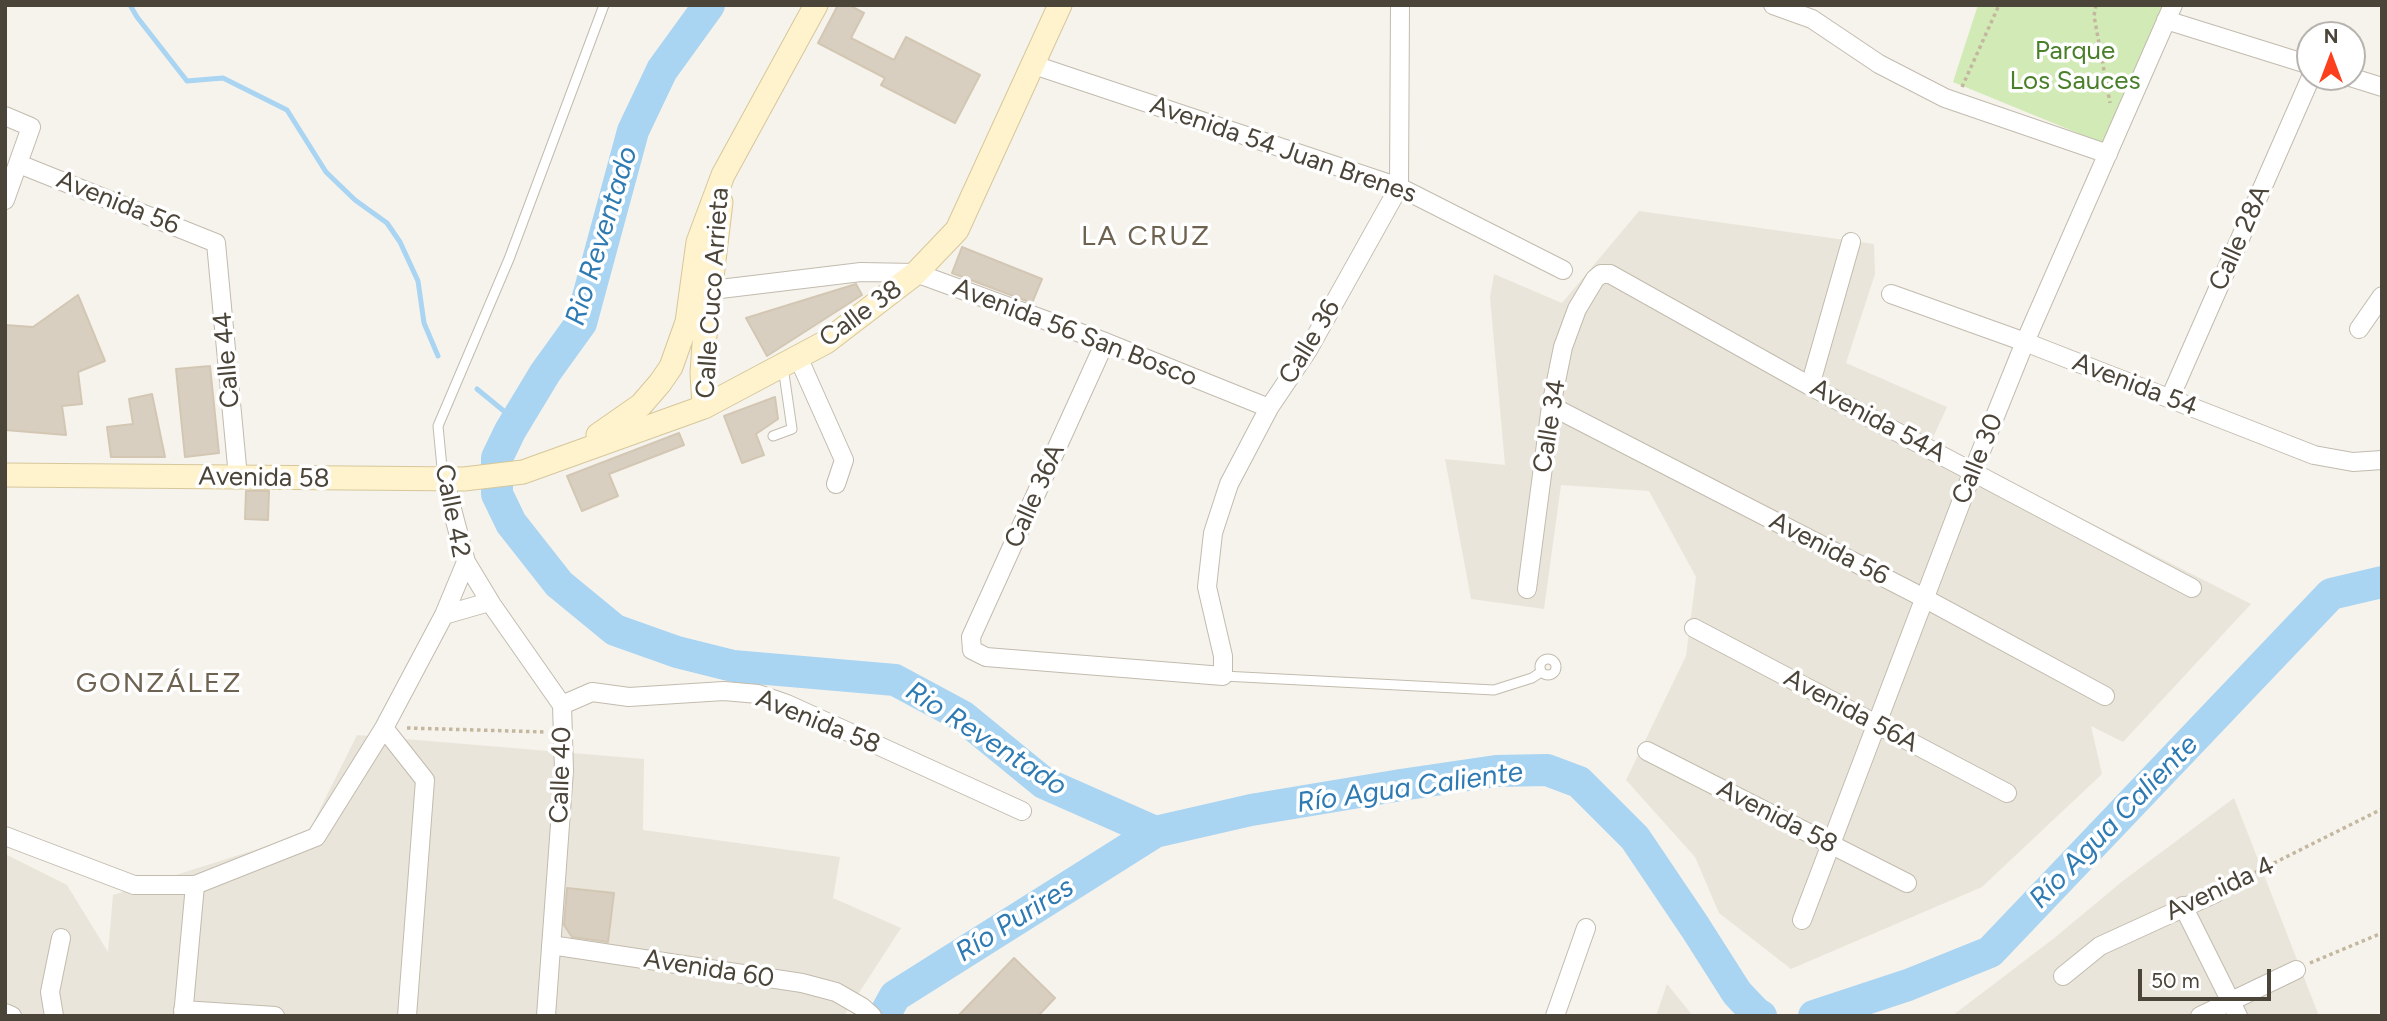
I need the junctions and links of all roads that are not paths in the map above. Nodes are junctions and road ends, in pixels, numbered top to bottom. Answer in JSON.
{"nodes":[{"id":1,"x":604,"y":5,"type":"edge"},
{"id":2,"x":816,"y":5,"type":"edge"},
{"id":3,"x":1060,"y":5,"type":"edge"},
{"id":4,"x":1400,"y":5,"type":"edge"},
{"id":5,"x":1773,"y":5,"type":"edge"},
{"id":6,"x":2169,"y":13,"type":"edge"},
{"id":7,"x":2296,"y":60,"type":"edge"},
{"id":8,"x":1034,"y":65,"type":"junction"},
{"id":9,"x":2305,"y":91,"type":"edge"},
{"id":10,"x":5,"y":116,"type":"edge"},
{"id":11,"x":2108,"y":154,"type":"junction"},
{"id":12,"x":19,"y":164,"type":"junction"},
{"id":13,"x":723,"y":175,"type":"junction"},
{"id":14,"x":1399,"y":187,"type":"junction"},
{"id":15,"x":6,"y":200,"type":"edge"},
{"id":16,"x":1851,"y":242,"type":"dead end"},
{"id":17,"x":216,"y":243,"type":"joint"},
{"id":18,"x":1563,"y":270,"type":"dead end"},
{"id":19,"x":916,"y":273,"type":"junction"},
{"id":20,"x":1601,"y":274,"type":"joint"},
{"id":21,"x":712,"y":290,"type":"junction"},
{"id":22,"x":1891,"y":294,"type":"dead end"},
{"id":23,"x":2382,"y":296,"type":"edge"},
{"id":24,"x":2360,"y":328,"type":"dead end"},
{"id":25,"x":1105,"y":342,"type":"junction"},
{"id":26,"x":2025,"y":342,"type":"junction"},
{"id":27,"x":791,"y":361,"type":"junction"},
{"id":28,"x":1810,"y":386,"type":"junction"},
{"id":29,"x":2170,"y":398,"type":"junction"},
{"id":30,"x":1551,"y":406,"type":"junction"},
{"id":31,"x":704,"y":407,"type":"junction"},
{"id":32,"x":1269,"y":408,"type":"junction"},
{"id":33,"x":773,"y":436,"type":"dead end"},
{"id":34,"x":2382,"y":460,"type":"edge"},
{"id":35,"x":1973,"y":471,"type":"junction"},
{"id":36,"x":519,"y":473,"type":"junction"},
{"id":37,"x":5,"y":475,"type":"edge"},
{"id":38,"x":238,"y":477,"type":"junction"},
{"id":39,"x":454,"y":479,"type":"junction"},
{"id":40,"x":836,"y":484,"type":"dead end"},
{"id":41,"x":466,"y":562,"type":"junction"},
{"id":42,"x":2192,"y":588,"type":"dead end"},
{"id":43,"x":1527,"y":589,"type":"dead end"},
{"id":44,"x":1924,"y":598,"type":"junction"},
{"id":45,"x":489,"y":601,"type":"junction"},
{"id":46,"x":444,"y":615,"type":"junction"},
{"id":47,"x":1695,"y":628,"type":"dead end"},
{"id":48,"x":1541,"y":672,"type":"dead end"},
{"id":49,"x":1223,"y":676,"type":"junction"},
{"id":50,"x":2105,"y":696,"type":"dead end"},
{"id":51,"x":562,"y":705,"type":"junction"},
{"id":52,"x":1877,"y":724,"type":"junction"},
{"id":53,"x":384,"y":728,"type":"junction"},
{"id":54,"x":1647,"y":751,"type":"dead end"},
{"id":55,"x":2007,"y":793,"type":"dead end"},
{"id":56,"x":1022,"y":811,"type":"dead end"},
{"id":57,"x":5,"y":836,"type":"edge"},
{"id":58,"x":1832,"y":844,"type":"junction"},
{"id":59,"x":1907,"y":883,"type":"dead end"},
{"id":60,"x":195,"y":885,"type":"junction"},
{"id":61,"x":2216,"y":892,"type":"road end"},
{"id":62,"x":2183,"y":906,"type":"junction"},
{"id":63,"x":1802,"y":920,"type":"dead end"},
{"id":64,"x":1586,"y":928,"type":"dead end"},
{"id":65,"x":61,"y":937,"type":"dead end"},
{"id":66,"x":551,"y":945,"type":"junction"},
{"id":67,"x":2295,"y":970,"type":"road end"},
{"id":68,"x":2063,"y":976,"type":"dead end"},
{"id":69,"x":2234,"y":1008,"type":"edge"},
{"id":70,"x":867,"y":1011,"type":"edge"},
{"id":71,"x":5,"y":1013,"type":"edge"},
{"id":72,"x":183,"y":1013,"type":"edge"},
{"id":73,"x":12,"y":1016,"type":"edge"},
{"id":74,"x":54,"y":1016,"type":"edge"},
{"id":75,"x":275,"y":1016,"type":"edge"},
{"id":76,"x":407,"y":1016,"type":"edge"},
{"id":77,"x":546,"y":1016,"type":"edge"},
{"id":78,"x":1555,"y":1016,"type":"edge"},
{"id":79,"x":2200,"y":1016,"type":"edge"}],
"edges":[{"from":1,"to":39,"type":"lane","name":"Calle 42"},
{"from":2,"to":13,"type":"main road"},
{"from":3,"to":8,"type":"main road","name":"Calle 38"},
{"from":4,"to":14,"type":"street","name":"Calle 36"},
{"from":5,"to":11,"type":"street"},
{"from":6,"to":7,"type":"street"},
{"from":6,"to":11,"type":"street","name":"Calle 30"},
{"from":8,"to":14,"type":"street","name":"Avenida 54 Juan Brenes"},
{"from":8,"to":19,"type":"main road","name":"Calle 38"},
{"from":9,"to":29,"type":"street","name":"Calle 28A"},
{"from":10,"to":12,"type":"street"},
{"from":11,"to":26,"type":"street","name":"Calle 30"},
{"from":12,"to":15,"type":"street"},
{"from":12,"to":17,"type":"street","name":"Avenida 56"},
{"from":13,"to":21,"type":"main road","name":"Calle Cuco Arrieta"},
{"from":13,"to":36,"type":"main road","name":"Calle Cuco Arrieta"},
{"from":14,"to":18,"type":"street","name":"Avenida 54 Juan Brenes"},
{"from":14,"to":32,"type":"street","name":"Calle 36"},
{"from":16,"to":28,"type":"street"},
{"from":17,"to":38,"type":"street","name":"Calle 44"},
{"from":19,"to":21,"type":"street","name":"Avenida 56 San Bosco"},
{"from":19,"to":25,"type":"street","name":"Avenida 56 San Bosco"},
{"from":19,"to":27,"type":"main road","name":"Calle 38"},
{"from":20,"to":28,"type":"street","name":"Avenida 54A"},
{"from":20,"to":30,"type":"street","name":"Calle 34"},
{"from":21,"to":31,"type":"main road","name":"Calle Cuco Arrieta"},
{"from":22,"to":26,"type":"street","name":"Avenida 54"},
{"from":23,"to":24,"type":"street"},
{"from":25,"to":32,"type":"street","name":"Avenida 56 San Bosco"},
{"from":25,"to":49,"type":"street","name":"Calle 36A"},
{"from":26,"to":29,"type":"street","name":"Avenida 54"},
{"from":26,"to":35,"type":"street","name":"Calle 30"},
{"from":27,"to":31,"type":"main road","name":"Calle 38"},
{"from":27,"to":33,"type":"lane"},
{"from":27,"to":40,"type":"street"},
{"from":28,"to":35,"type":"street","name":"Avenida 54A"},
{"from":29,"to":34,"type":"street","name":"Avenida 54"},
{"from":30,"to":43,"type":"street","name":"Calle 34"},
{"from":30,"to":44,"type":"street","name":"Avenida 56"},
{"from":31,"to":36,"type":"main road","name":"Calle 38"},
{"from":32,"to":49,"type":"street","name":"Calle 36"},
{"from":35,"to":42,"type":"street","name":"Avenida 54A"},
{"from":35,"to":44,"type":"street","name":"Calle 30"},
{"from":36,"to":39,"type":"main road","name":"Avenida 58"},
{"from":37,"to":38,"type":"main road","name":"Avenida 58"},
{"from":38,"to":39,"type":"main road","name":"Avenida 58"},
{"from":39,"to":41,"type":"street","name":"Calle 42"},
{"from":41,"to":45,"type":"street","name":"Calle 40"},
{"from":41,"to":46,"type":"street","name":"Calle 42"},
{"from":44,"to":50,"type":"street","name":"Avenida 56"},
{"from":44,"to":52,"type":"street","name":"Calle 30"},
{"from":45,"to":46,"type":"street"},
{"from":45,"to":51,"type":"street","name":"Calle 40"},
{"from":46,"to":53,"type":"street","name":"Calle 42"},
{"from":47,"to":52,"type":"street","name":"Avenida 56A"},
{"from":48,"to":49,"type":"lane"},
{"from":51,"to":56,"type":"street","name":"Avenida 58"},
{"from":51,"to":66,"type":"street","name":"Calle 40"},
{"from":52,"to":55,"type":"street","name":"Avenida 56A"},
{"from":52,"to":58,"type":"street","name":"Calle 30"},
{"from":53,"to":60,"type":"street","name":"Calle 42"},
{"from":53,"to":76,"type":"street"},
{"from":54,"to":58,"type":"street","name":"Avenida 58"},
{"from":57,"to":60,"type":"street"},
{"from":58,"to":59,"type":"street","name":"Avenida 58"},
{"from":58,"to":63,"type":"street","name":"Calle 30"},
{"from":60,"to":72,"type":"street"},
{"from":61,"to":62,"type":"street","name":"Avenida 4"},
{"from":62,"to":68,"type":"street","name":"Avenida 4"},
{"from":62,"to":69,"type":"street"},
{"from":64,"to":78,"type":"street"},
{"from":65,"to":74,"type":"street"},
{"from":66,"to":70,"type":"street","name":"Avenida 60"},
{"from":66,"to":77,"type":"street","name":"Calle 40"},
{"from":67,"to":69,"type":"street"},
{"from":69,"to":79,"type":"street"},
{"from":71,"to":73,"type":"street"},
{"from":72,"to":75,"type":"street"}]}
